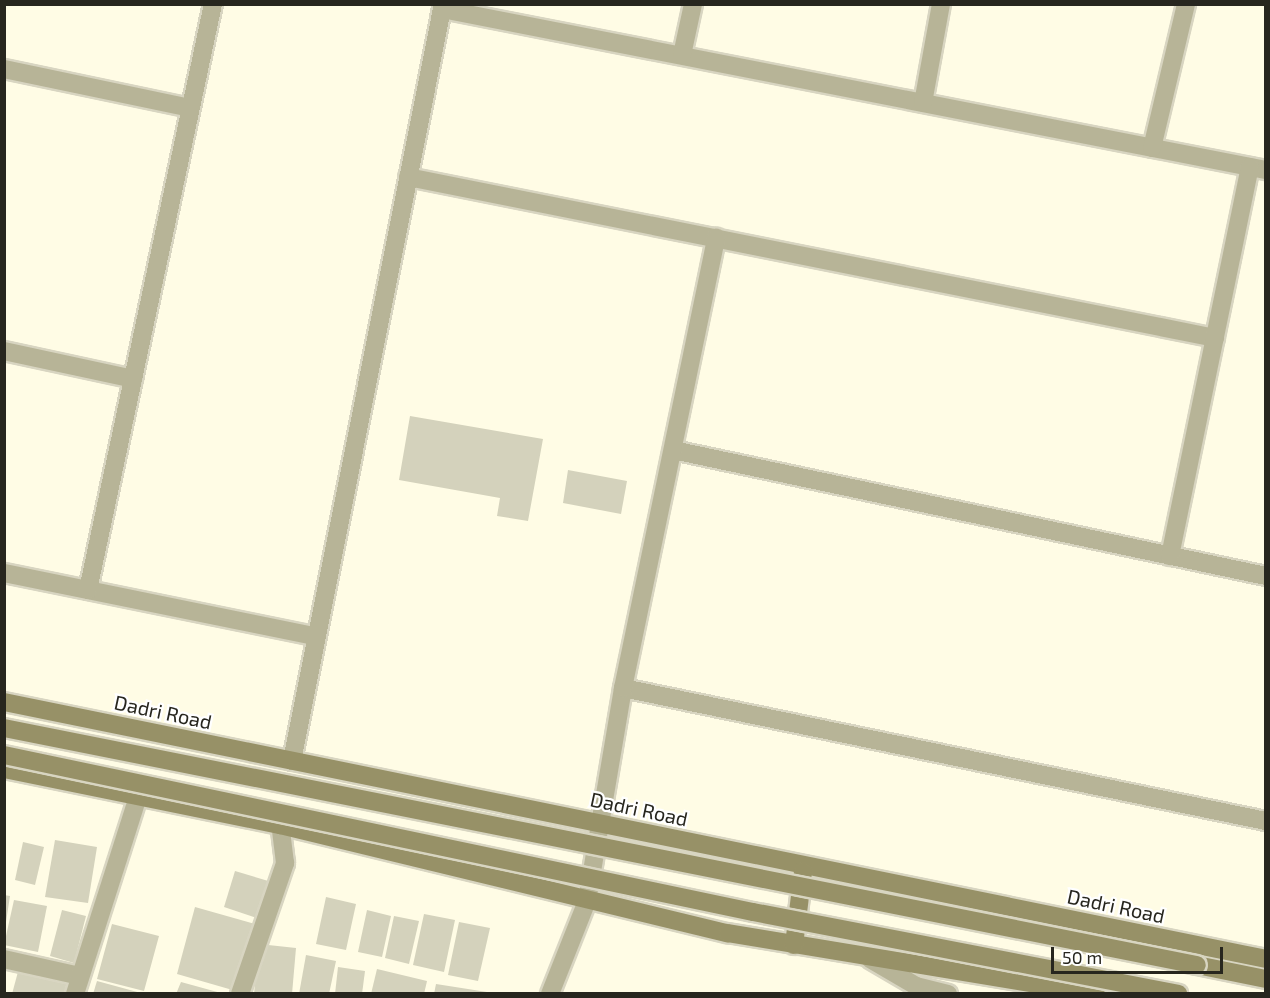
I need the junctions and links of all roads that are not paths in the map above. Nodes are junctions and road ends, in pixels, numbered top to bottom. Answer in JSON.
{"nodes":[{"id":1,"x":213,"y":4,"type":"edge"},
{"id":2,"x":693,"y":4,"type":"edge"},
{"id":3,"x":941,"y":4,"type":"edge"},
{"id":4,"x":1186,"y":4,"type":"edge"},
{"id":5,"x":443,"y":7,"type":"edge"},
{"id":6,"x":682,"y":56,"type":"junction"},
{"id":7,"x":4,"y":69,"type":"edge"},
{"id":8,"x":923,"y":103,"type":"junction"},
{"id":9,"x":190,"y":108,"type":"junction"},
{"id":10,"x":1152,"y":148,"type":"junction"},
{"id":11,"x":1258,"y":168,"type":"edge"},
{"id":12,"x":408,"y":177,"type":"junction"},
{"id":13,"x":716,"y":238,"type":"junction"},
{"id":14,"x":1215,"y":338,"type":"junction"},
{"id":15,"x":4,"y":351,"type":"edge"},
{"id":16,"x":133,"y":379,"type":"junction"},
{"id":17,"x":673,"y":450,"type":"junction"},
{"id":18,"x":1170,"y":556,"type":"junction"},
{"id":19,"x":4,"y":573,"type":"edge"},
{"id":20,"x":1266,"y":576,"type":"edge"},
{"id":21,"x":88,"y":590,"type":"junction"},
{"id":22,"x":314,"y":636,"type":"junction"},
{"id":23,"x":623,"y":688,"type":"junction"},
{"id":24,"x":4,"y":702,"type":"edge"},
{"id":25,"x":4,"y":728,"type":"edge"},
{"id":26,"x":4,"y":755,"type":"edge"},
{"id":27,"x":292,"y":761,"type":"junction"},
{"id":28,"x":4,"y":769,"type":"edge"},
{"id":29,"x":139,"y":794,"type":"junction"},
{"id":30,"x":1266,"y":821,"type":"edge"},
{"id":31,"x":599,"y":824,"type":"junction"},
{"id":32,"x":280,"y":825,"type":"junction"},
{"id":33,"x":804,"y":865,"type":"junction"},
{"id":34,"x":587,"y":901,"type":"junction"},
{"id":35,"x":794,"y":945,"type":"junction"},
{"id":36,"x":4,"y":959,"type":"edge"},
{"id":37,"x":870,"y":959,"type":"junction"},
{"id":38,"x":1266,"y":959,"type":"edge"},
{"id":39,"x":1266,"y":979,"type":"edge"},
{"id":40,"x":77,"y":985,"type":"edge"},
{"id":41,"x":1067,"y":991,"type":"edge"},
{"id":42,"x":240,"y":993,"type":"edge"},
{"id":43,"x":550,"y":993,"type":"edge"},
{"id":44,"x":948,"y":993,"type":"edge"},
{"id":45,"x":1096,"y":993,"type":"edge"},
{"id":46,"x":1178,"y":993,"type":"edge"}],
"edges":[{"from":1,"to":9,"type":"street"},
{"from":2,"to":6,"type":"street"},
{"from":3,"to":8,"type":"street"},
{"from":4,"to":10,"type":"street"},
{"from":5,"to":6,"type":"street"},
{"from":5,"to":12,"type":"street"},
{"from":6,"to":8,"type":"street"},
{"from":7,"to":9,"type":"street"},
{"from":8,"to":10,"type":"street"},
{"from":9,"to":16,"type":"street"},
{"from":10,"to":11,"type":"street"},
{"from":11,"to":14,"type":"street"},
{"from":12,"to":13,"type":"street"},
{"from":12,"to":22,"type":"street"},
{"from":13,"to":14,"type":"street"},
{"from":13,"to":17,"type":"street"},
{"from":14,"to":18,"type":"street"},
{"from":15,"to":16,"type":"street"},
{"from":16,"to":21,"type":"street"},
{"from":17,"to":18,"type":"street"},
{"from":17,"to":23,"type":"street"},
{"from":18,"to":20,"type":"street"},
{"from":19,"to":21,"type":"street"},
{"from":21,"to":22,"type":"street"},
{"from":22,"to":27,"type":"street"},
{"from":23,"to":30,"type":"street"},
{"from":23,"to":31,"type":"street"},
{"from":24,"to":27,"type":"street","name":"Dadri Road"},
{"from":25,"to":39,"type":"street","bridge":true},
{"from":26,"to":46,"type":"street","bridge":true},
{"from":27,"to":31,"type":"street","name":"Dadri Road"},
{"from":28,"to":29,"type":"street"},
{"from":29,"to":32,"type":"street"},
{"from":29,"to":40,"type":"street"},
{"from":31,"to":33,"type":"street","name":"Dadri Road"},
{"from":31,"to":34,"type":"street"},
{"from":32,"to":34,"type":"street"},
{"from":32,"to":42,"type":"street"},
{"from":33,"to":35,"type":"street"},
{"from":33,"to":38,"type":"street","name":"Dadri Road"},
{"from":34,"to":35,"type":"street"},
{"from":34,"to":43,"type":"street"},
{"from":35,"to":37,"type":"street"},
{"from":36,"to":40,"type":"street"},
{"from":37,"to":41,"type":"street"},
{"from":37,"to":44,"type":"street"},
{"from":41,"to":45,"type":"street"}]}
